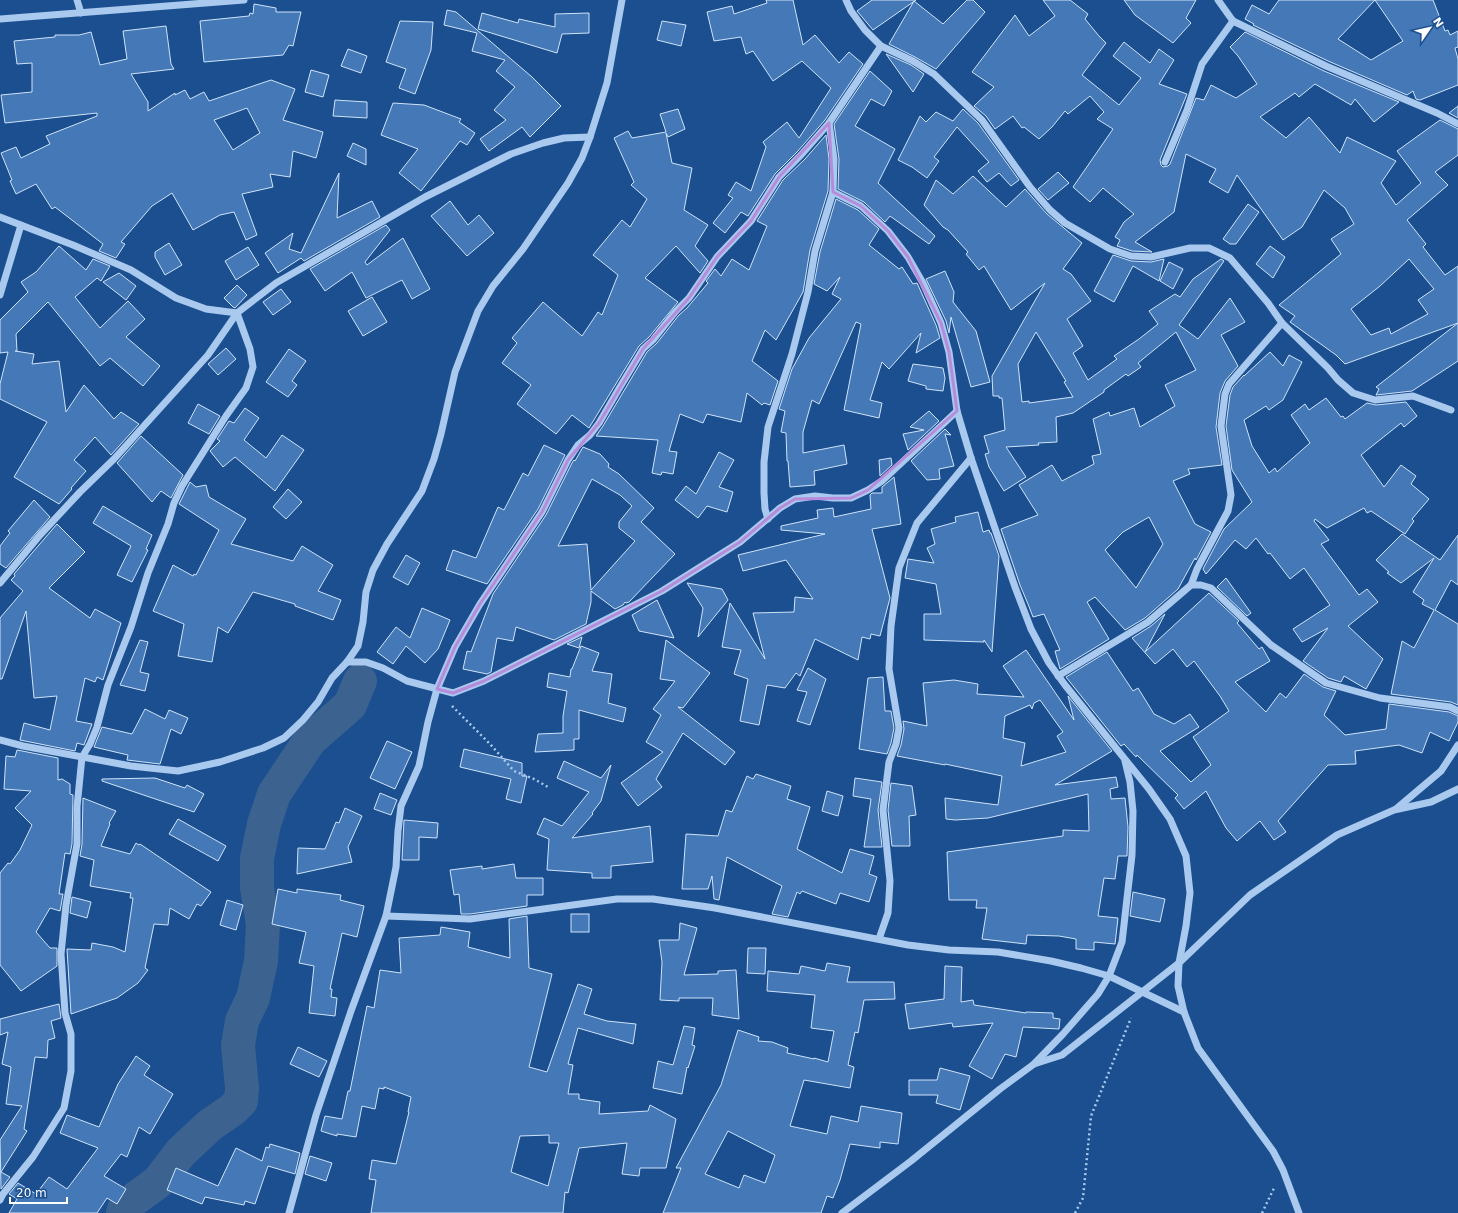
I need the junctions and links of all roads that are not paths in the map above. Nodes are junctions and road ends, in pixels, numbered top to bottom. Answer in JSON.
{"nodes":[{"id":1,"x":77,"y":0,"type":"edge"},
{"id":2,"x":244,"y":0,"type":"edge"},
{"id":3,"x":622,"y":0,"type":"edge"},
{"id":4,"x":846,"y":0,"type":"edge"},
{"id":5,"x":1218,"y":0,"type":"edge"},
{"id":6,"x":81,"y":13,"type":"junction"},
{"id":7,"x":0,"y":19,"type":"edge"},
{"id":8,"x":1233,"y":21,"type":"junction"},
{"id":9,"x":881,"y":46,"type":"junction"},
{"id":10,"x":829,"y":123,"type":"junction"},
{"id":11,"x":1458,"y":124,"type":"edge"},
{"id":12,"x":590,"y":137,"type":"junction"},
{"id":13,"x":1165,"y":162,"type":"dead end"},
{"id":14,"x":833,"y":192,"type":"junction"},
{"id":15,"x":0,"y":217,"type":"edge"},
{"id":16,"x":21,"y":225,"type":"junction"},
{"id":17,"x":0,"y":295,"type":"edge"},
{"id":18,"x":237,"y":313,"type":"junction"},
{"id":19,"x":1282,"y":323,"type":"junction"},
{"id":20,"x":1451,"y":410,"type":"dead end"},
{"id":21,"x":956,"y":411,"type":"junction"},
{"id":22,"x":971,"y":458,"type":"junction"},
{"id":23,"x":768,"y":518,"type":"junction"},
{"id":24,"x":0,"y":584,"type":"edge"},
{"id":25,"x":1191,"y":585,"type":"junction"},
{"id":26,"x":347,"y":662,"type":"junction"},
{"id":27,"x":1058,"y":676,"type":"junction"},
{"id":28,"x":437,"y":689,"type":"junction"},
{"id":29,"x":1458,"y":711,"type":"edge"},
{"id":30,"x":0,"y":740,"type":"edge"},
{"id":31,"x":1458,"y":745,"type":"edge"},
{"id":32,"x":82,"y":757,"type":"junction"},
{"id":33,"x":1125,"y":760,"type":"junction"},
{"id":34,"x":1458,"y":790,"type":"edge"},
{"id":35,"x":1394,"y":810,"type":"junction"},
{"id":36,"x":386,"y":916,"type":"junction"},
{"id":37,"x":879,"y":939,"type":"junction"},
{"id":38,"x":1179,"y":963,"type":"junction"},
{"id":39,"x":1109,"y":976,"type":"junction"},
{"id":40,"x":1142,"y":992,"type":"junction"},
{"id":41,"x":1184,"y":1012,"type":"junction"},
{"id":42,"x":1034,"y":1064,"type":"junction"},
{"id":43,"x":0,"y":1200,"type":"edge"},
{"id":44,"x":289,"y":1213,"type":"edge"},
{"id":45,"x":842,"y":1213,"type":"edge"},
{"id":46,"x":1298,"y":1213,"type":"edge"}],
"edges":[{"from":1,"to":6,"type":"street"},
{"from":2,"to":6,"type":"street"},
{"from":3,"to":12,"type":"street"},
{"from":4,"to":9,"type":"street"},
{"from":5,"to":8,"type":"street"},
{"from":6,"to":7,"type":"street"},
{"from":8,"to":11,"type":"street"},
{"from":8,"to":13,"type":"street"},
{"from":9,"to":10,"type":"street"},
{"from":9,"to":19,"type":"street"},
{"from":10,"to":14,"type":"street"},
{"from":10,"to":28,"type":"street"},
{"from":12,"to":18,"type":"street"},
{"from":12,"to":26,"type":"street"},
{"from":14,"to":21,"type":"street"},
{"from":14,"to":23,"type":"street"},
{"from":15,"to":16,"type":"street"},
{"from":16,"to":17,"type":"street"},
{"from":16,"to":18,"type":"street"},
{"from":18,"to":24,"type":"street"},
{"from":18,"to":32,"type":"street"},
{"from":19,"to":20,"type":"street"},
{"from":19,"to":25,"type":"street"},
{"from":21,"to":22,"type":"street"},
{"from":21,"to":23,"type":"street"},
{"from":22,"to":27,"type":"street"},
{"from":22,"to":37,"type":"street"},
{"from":23,"to":28,"type":"street"},
{"from":25,"to":27,"type":"street"},
{"from":25,"to":29,"type":"street"},
{"from":26,"to":28,"type":"street"},
{"from":26,"to":32,"type":"street"},
{"from":27,"to":33,"type":"street"},
{"from":28,"to":36,"type":"street"},
{"from":30,"to":32,"type":"street"},
{"from":31,"to":35,"type":"street"},
{"from":32,"to":43,"type":"street"},
{"from":33,"to":38,"type":"street"},
{"from":33,"to":39,"type":"street"},
{"from":34,"to":35,"type":"street"},
{"from":35,"to":38,"type":"street"},
{"from":36,"to":37,"type":"street"},
{"from":36,"to":44,"type":"street"},
{"from":37,"to":39,"type":"street"},
{"from":38,"to":40,"type":"street"},
{"from":38,"to":41,"type":"street"},
{"from":39,"to":40,"type":"street"},
{"from":39,"to":42,"type":"street"},
{"from":40,"to":41,"type":"street"},
{"from":40,"to":42,"type":"street"},
{"from":41,"to":46,"type":"street"},
{"from":42,"to":45,"type":"street"}]}
